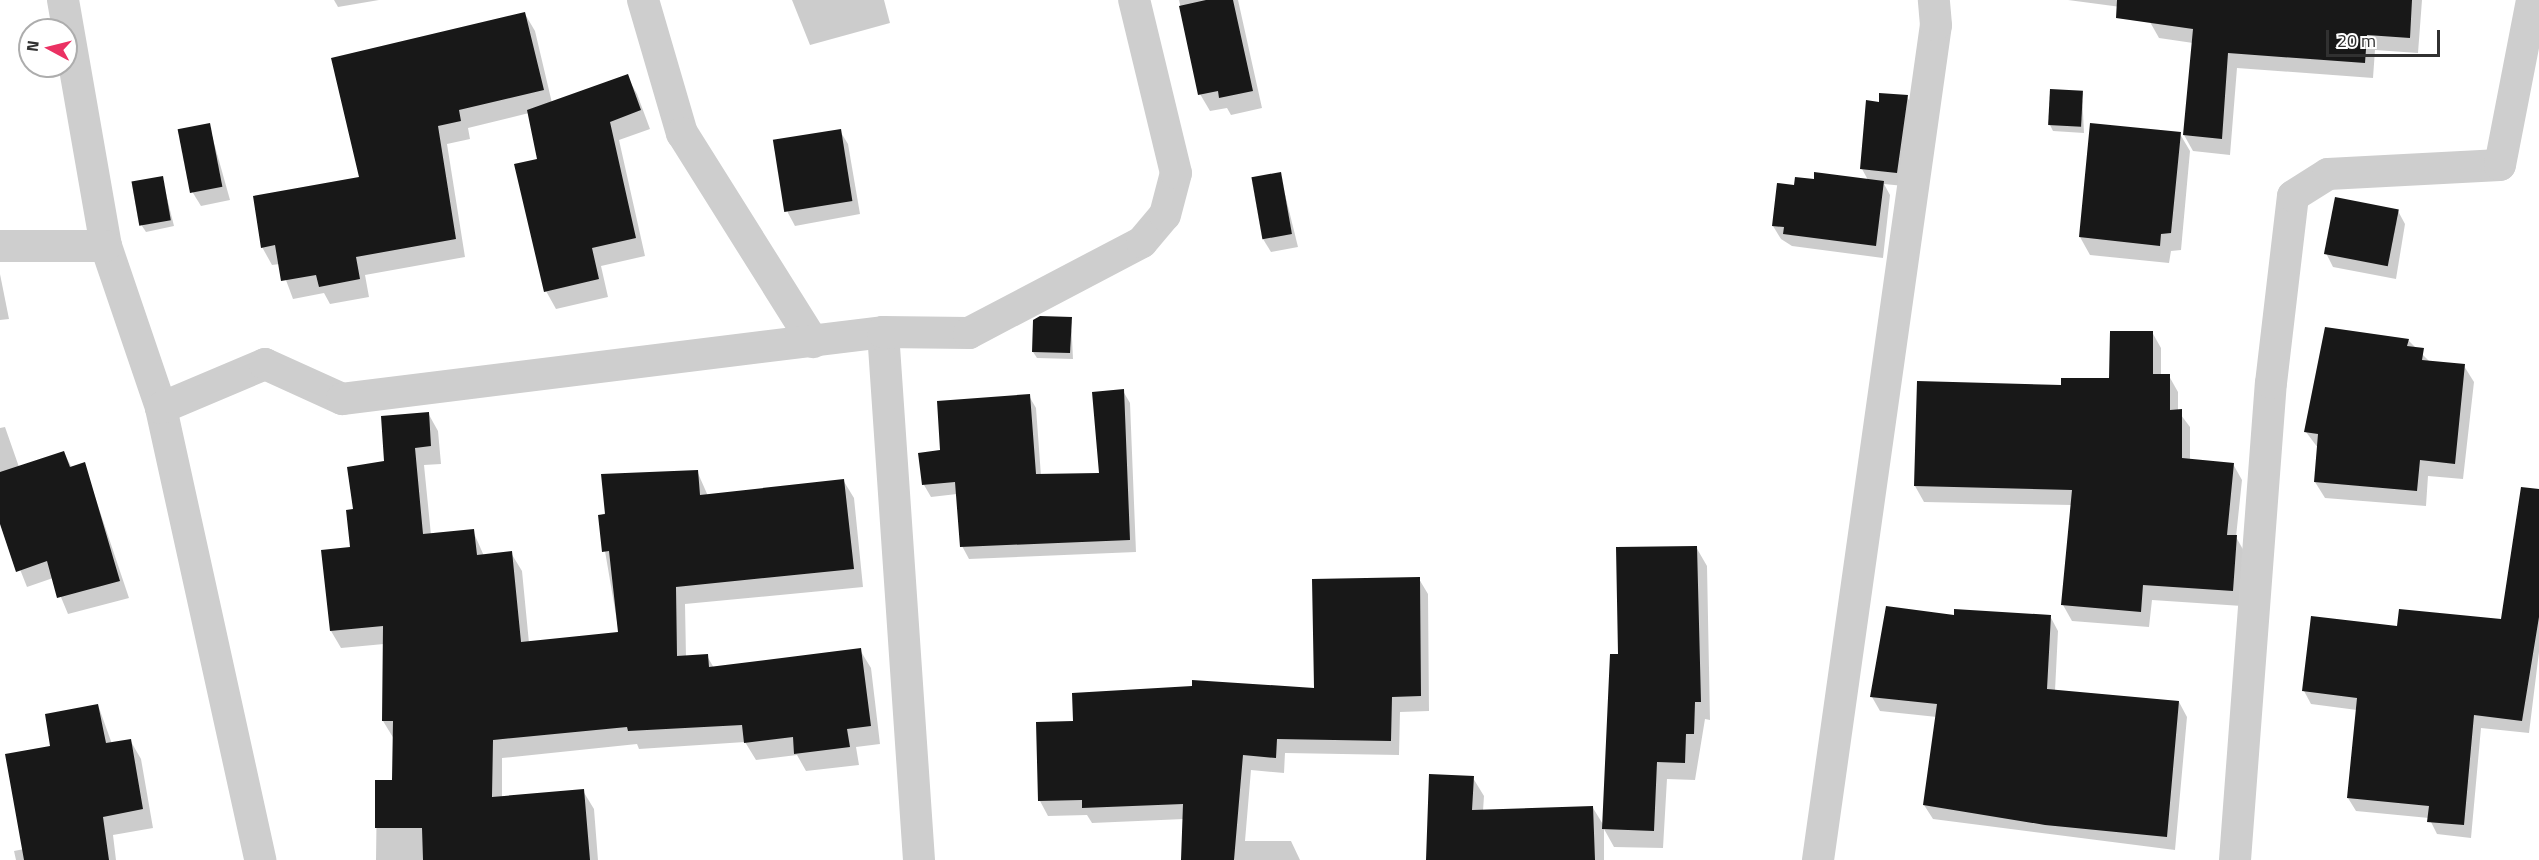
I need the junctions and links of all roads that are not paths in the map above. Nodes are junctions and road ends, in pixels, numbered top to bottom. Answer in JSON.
{"nodes":[{"id":1,"x":63,"y":0,"type":"edge"},
{"id":2,"x":643,"y":0,"type":"edge"},
{"id":3,"x":1134,"y":0,"type":"edge"},
{"id":4,"x":1934,"y":0,"type":"edge"},
{"id":5,"x":2532,"y":0,"type":"edge"},
{"id":6,"x":0,"y":246,"type":"edge"},
{"id":7,"x":106,"y":246,"type":"junction"},
{"id":8,"x":883,"y":332,"type":"junction"},
{"id":9,"x":813,"y":342,"type":"junction"},
{"id":10,"x":161,"y":408,"type":"junction"},
{"id":11,"x":260,"y":860,"type":"edge"},
{"id":12,"x":919,"y":860,"type":"edge"},
{"id":13,"x":1818,"y":860,"type":"edge"},
{"id":14,"x":2235,"y":860,"type":"edge"}],
"edges":[{"from":1,"to":7,"type":"street"},
{"from":2,"to":9,"type":"street"},
{"from":3,"to":8,"type":"street"},
{"from":4,"to":13,"type":"street"},
{"from":5,"to":14,"type":"street"},
{"from":6,"to":7,"type":"street"},
{"from":7,"to":10,"type":"street"},
{"from":8,"to":9,"type":"street"},
{"from":8,"to":12,"type":"street"},
{"from":9,"to":10,"type":"street"},
{"from":10,"to":11,"type":"street"}]}
